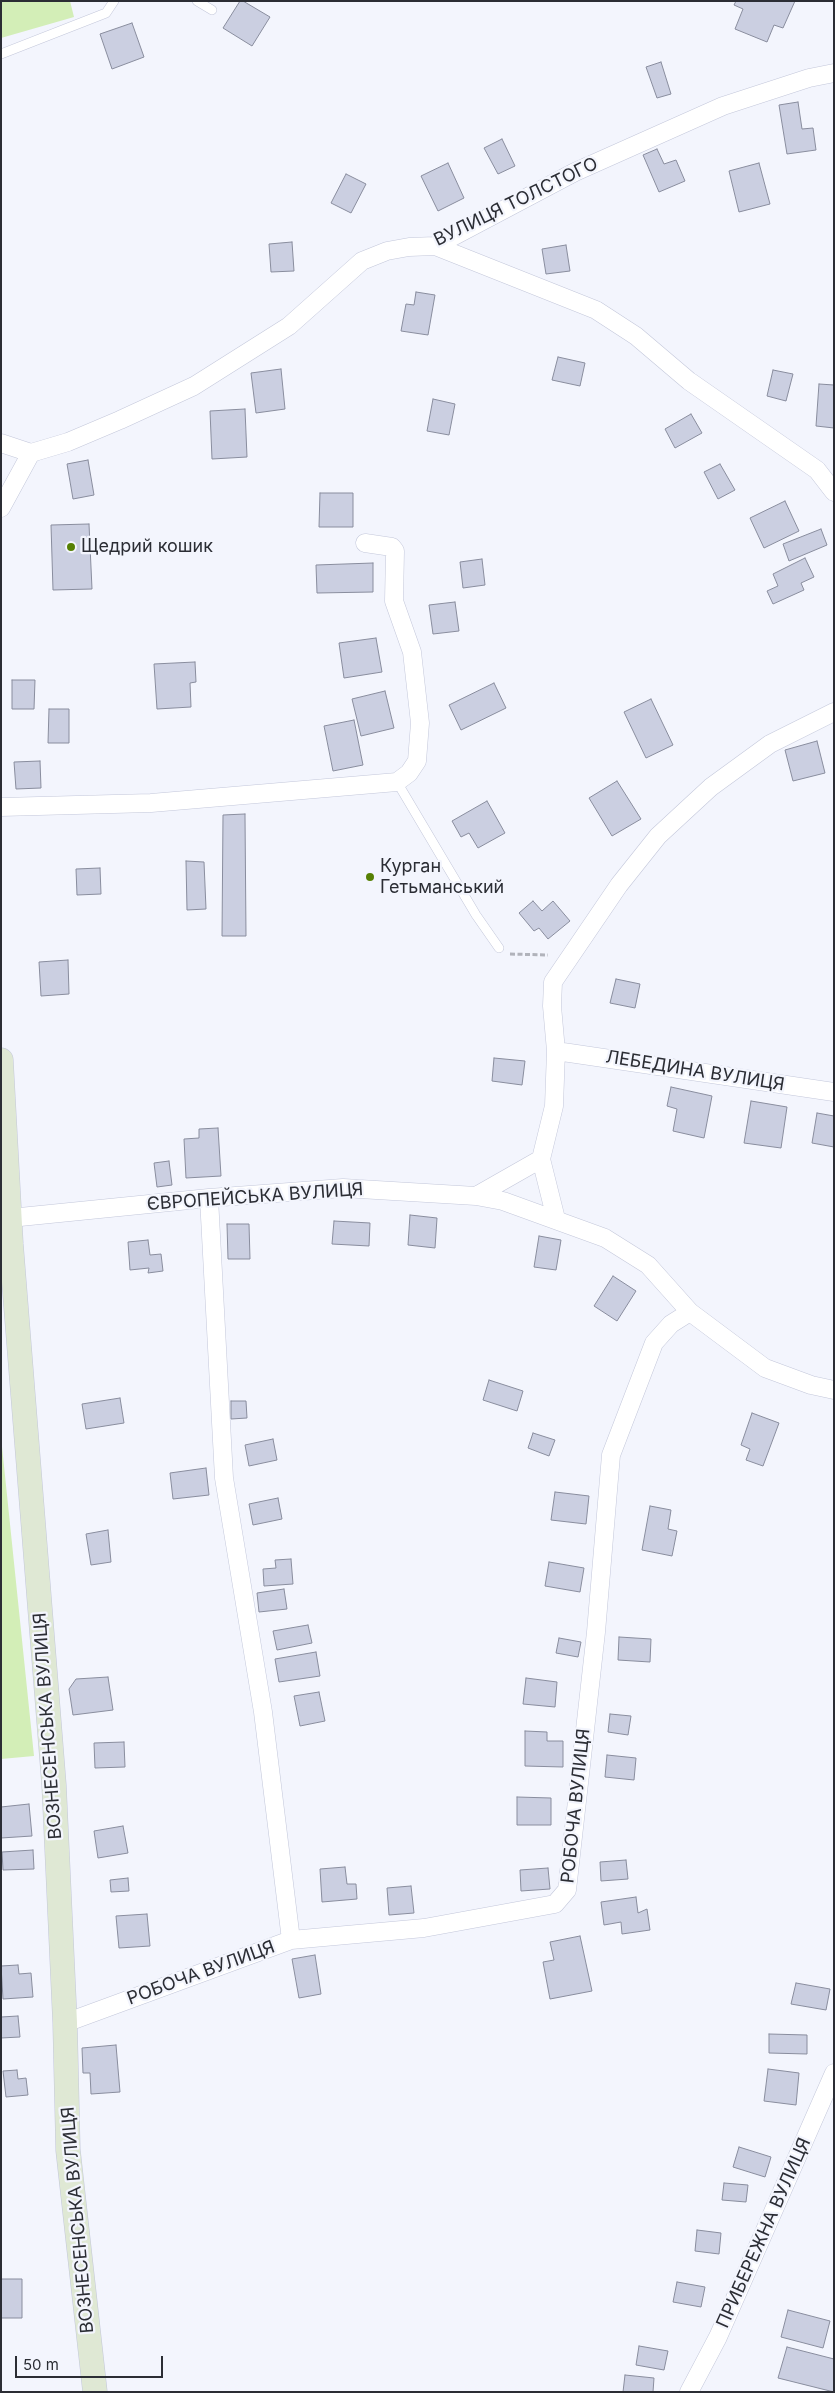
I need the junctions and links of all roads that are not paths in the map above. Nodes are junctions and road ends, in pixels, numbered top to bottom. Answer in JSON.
{"nodes":[{"id":1,"x":114,"y":1,"type":"edge"},
{"id":2,"x":197,"y":1,"type":"edge"},
{"id":3,"x":212,"y":10,"type":"dead end"},
{"id":4,"x":1,"y":54,"type":"edge"},
{"id":5,"x":834,"y":73,"type":"edge"},
{"id":6,"x":435,"y":246,"type":"junction"},
{"id":7,"x":1,"y":443,"type":"edge"},
{"id":8,"x":31,"y":453,"type":"junction"},
{"id":9,"x":834,"y":492,"type":"edge"},
{"id":10,"x":1,"y":508,"type":"edge"},
{"id":11,"x":365,"y":543,"type":"dead end"},
{"id":12,"x":834,"y":712,"type":"edge"},
{"id":13,"x":397,"y":782,"type":"junction"},
{"id":14,"x":1,"y":807,"type":"edge"},
{"id":15,"x":499,"y":948,"type":"road end"},
{"id":16,"x":556,"y":1050,"type":"junction"},
{"id":17,"x":1,"y":1060,"type":"edge"},
{"id":18,"x":2,"y":1086,"type":"edge"},
{"id":19,"x":834,"y":1092,"type":"edge"},
{"id":20,"x":541,"y":1159,"type":"junction"},
{"id":21,"x":476,"y":1196,"type":"junction"},
{"id":22,"x":209,"y":1198,"type":"junction"},
{"id":23,"x":10,"y":1218,"type":"junction"},
{"id":24,"x":556,"y":1219,"type":"junction"},
{"id":25,"x":6,"y":1244,"type":"edge"},
{"id":26,"x":690,"y":1312,"type":"junction"},
{"id":27,"x":834,"y":1390,"type":"edge"},
{"id":28,"x":291,"y":1940,"type":"junction"},
{"id":29,"x":65,"y":2023,"type":"junction"},
{"id":30,"x":834,"y":2073,"type":"edge"},
{"id":31,"x":95,"y":2392,"type":"edge"},
{"id":32,"x":689,"y":2392,"type":"edge"}],
"edges":[{"from":1,"to":4,"type":"lane"},
{"from":2,"to":3,"type":"lane"},
{"from":5,"to":6,"type":"street","name":"ВУЛИЦЯ ТОЛСТОГО"},
{"from":6,"to":8,"type":"street","name":"ВУЛИЦЯ ТОЛСТОГО"},
{"from":6,"to":9,"type":"street"},
{"from":7,"to":8,"type":"street"},
{"from":8,"to":10,"type":"street"},
{"from":11,"to":13,"type":"street"},
{"from":12,"to":16,"type":"street"},
{"from":13,"to":14,"type":"street"},
{"from":13,"to":15,"type":"lane"},
{"from":16,"to":19,"type":"street","name":"ЛЕБЕДИНА ВУЛИЦЯ"},
{"from":16,"to":20,"type":"street"},
{"from":17,"to":18,"type":"main road","name":"ВОЗНЕСЕНСЬКА ВУЛИЦЯ"},
{"from":18,"to":23,"type":"main road","name":"ВОЗНЕСЕНСЬКА ВУЛИЦЯ"},
{"from":20,"to":21,"type":"street"},
{"from":20,"to":24,"type":"street"},
{"from":21,"to":22,"type":"street","name":"ЄВРОПЕЙСЬКА ВУЛИЦЯ"},
{"from":21,"to":24,"type":"street","name":"ЄВРОПЕЙСЬКА ВУЛИЦЯ"},
{"from":22,"to":23,"type":"street","name":"ЄВРОПЕЙСЬКА ВУЛИЦЯ"},
{"from":22,"to":28,"type":"street"},
{"from":23,"to":25,"type":"main road","name":"ВОЗНЕСЕНСЬКА ВУЛИЦЯ"},
{"from":24,"to":26,"type":"street","name":"ЄВРОПЕЙСЬКА ВУЛИЦЯ"},
{"from":25,"to":29,"type":"main road","name":"ВОЗНЕСЕНСЬКА ВУЛИЦЯ"},
{"from":26,"to":27,"type":"street","name":"ЄВРОПЕЙСЬКА ВУЛИЦЯ"},
{"from":26,"to":28,"type":"street","name":"РОБОЧА ВУЛИЦЯ"},
{"from":28,"to":29,"type":"street","name":"РОБОЧА ВУЛИЦЯ"},
{"from":29,"to":31,"type":"main road","name":"ВОЗНЕСЕНСЬКА ВУЛИЦЯ"},
{"from":30,"to":32,"type":"street","name":"ПРИБЕРЕЖНА ВУЛИЦЯ"}]}
